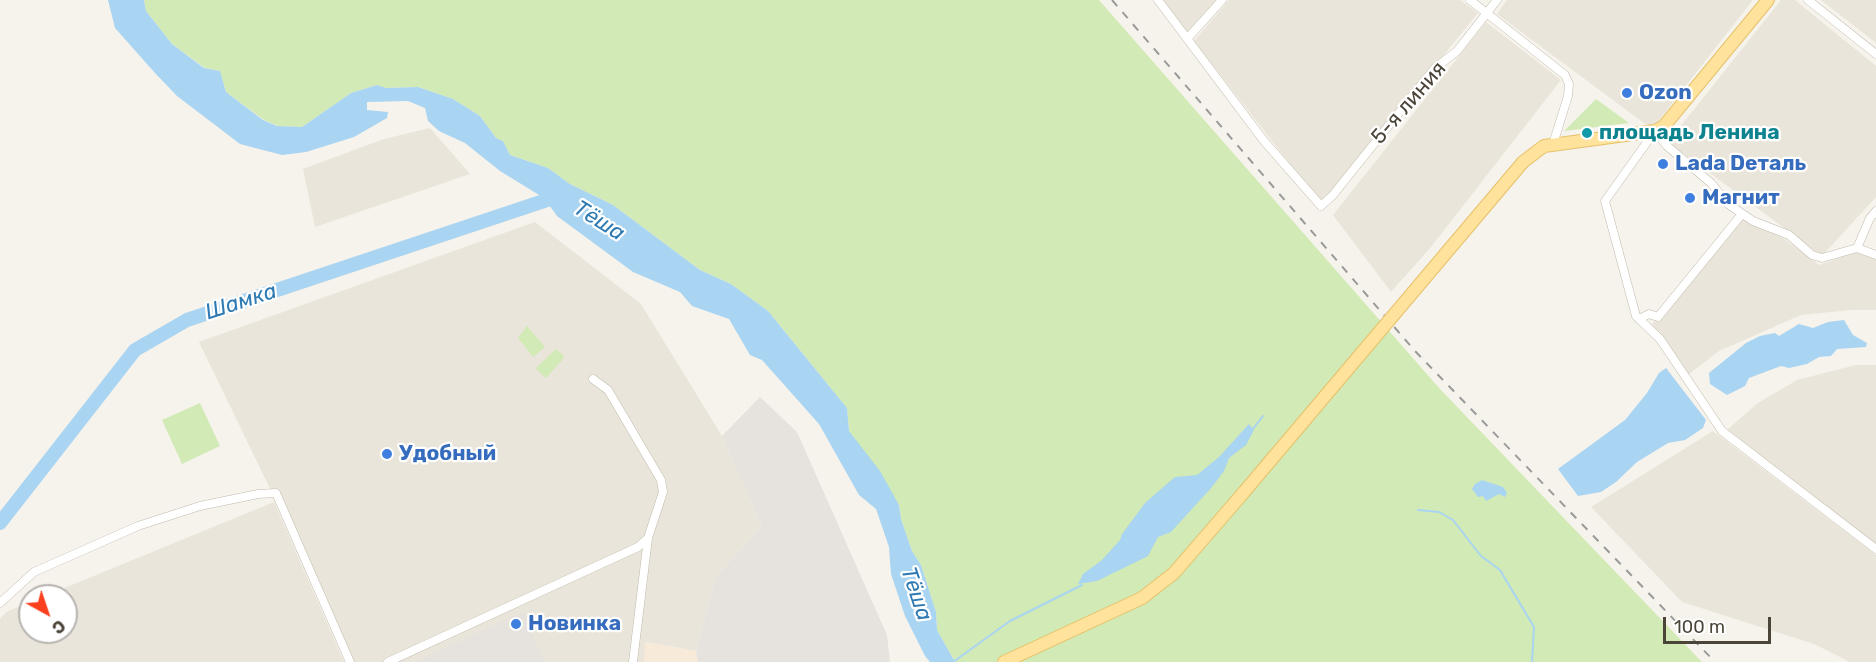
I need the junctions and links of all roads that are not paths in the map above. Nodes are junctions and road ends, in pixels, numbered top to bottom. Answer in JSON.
{"nodes":[{"id":1,"x":1158,"y":0,"type":"edge"},
{"id":2,"x":1222,"y":0,"type":"edge"},
{"id":3,"x":1470,"y":0,"type":"edge"},
{"id":4,"x":1497,"y":0,"type":"edge"},
{"id":5,"x":1768,"y":0,"type":"edge"},
{"id":6,"x":1808,"y":0,"type":"edge"},
{"id":7,"x":1488,"y":13,"type":"junction"},
{"id":8,"x":1187,"y":39,"type":"junction"},
{"id":9,"x":1876,"y":54,"type":"edge"},
{"id":10,"x":1655,"y":131,"type":"junction"},
{"id":11,"x":1553,"y":144,"type":"junction"},
{"id":12,"x":1876,"y":211,"type":"edge"},
{"id":13,"x":1742,"y":213,"type":"junction"},
{"id":14,"x":1857,"y":248,"type":"junction"},
{"id":15,"x":1876,"y":255,"type":"edge"},
{"id":16,"x":1640,"y":319,"type":"junction"},
{"id":17,"x":593,"y":378,"type":"dead end"},
{"id":18,"x":648,"y":538,"type":"junction"},
{"id":19,"x":1876,"y":549,"type":"edge"},
{"id":20,"x":0,"y":603,"type":"edge"},
{"id":21,"x":350,"y":662,"type":"edge"},
{"id":22,"x":388,"y":662,"type":"edge"},
{"id":23,"x":633,"y":662,"type":"edge"},
{"id":24,"x":1004,"y":662,"type":"edge"}],
"edges":[{"from":1,"to":8,"type":"street"},
{"from":2,"to":8,"type":"street"},
{"from":3,"to":7,"type":"street"},
{"from":4,"to":7,"type":"street","name":"5-я линия"},
{"from":5,"to":10,"type":"main road"},
{"from":6,"to":9,"type":"street"},
{"from":7,"to":8,"type":"street","name":"5-я линия"},
{"from":7,"to":11,"type":"street"},
{"from":10,"to":11,"type":"main road"},
{"from":10,"to":13,"type":"street"},
{"from":10,"to":16,"type":"street"},
{"from":11,"to":24,"type":"main road","bridge":true},
{"from":12,"to":14,"type":"street"},
{"from":13,"to":14,"type":"street"},
{"from":13,"to":16,"type":"street"},
{"from":14,"to":15,"type":"street"},
{"from":16,"to":19,"type":"street"},
{"from":17,"to":18,"type":"street"},
{"from":18,"to":22,"type":"street"},
{"from":18,"to":23,"type":"street"},
{"from":20,"to":21,"type":"street"}]}
